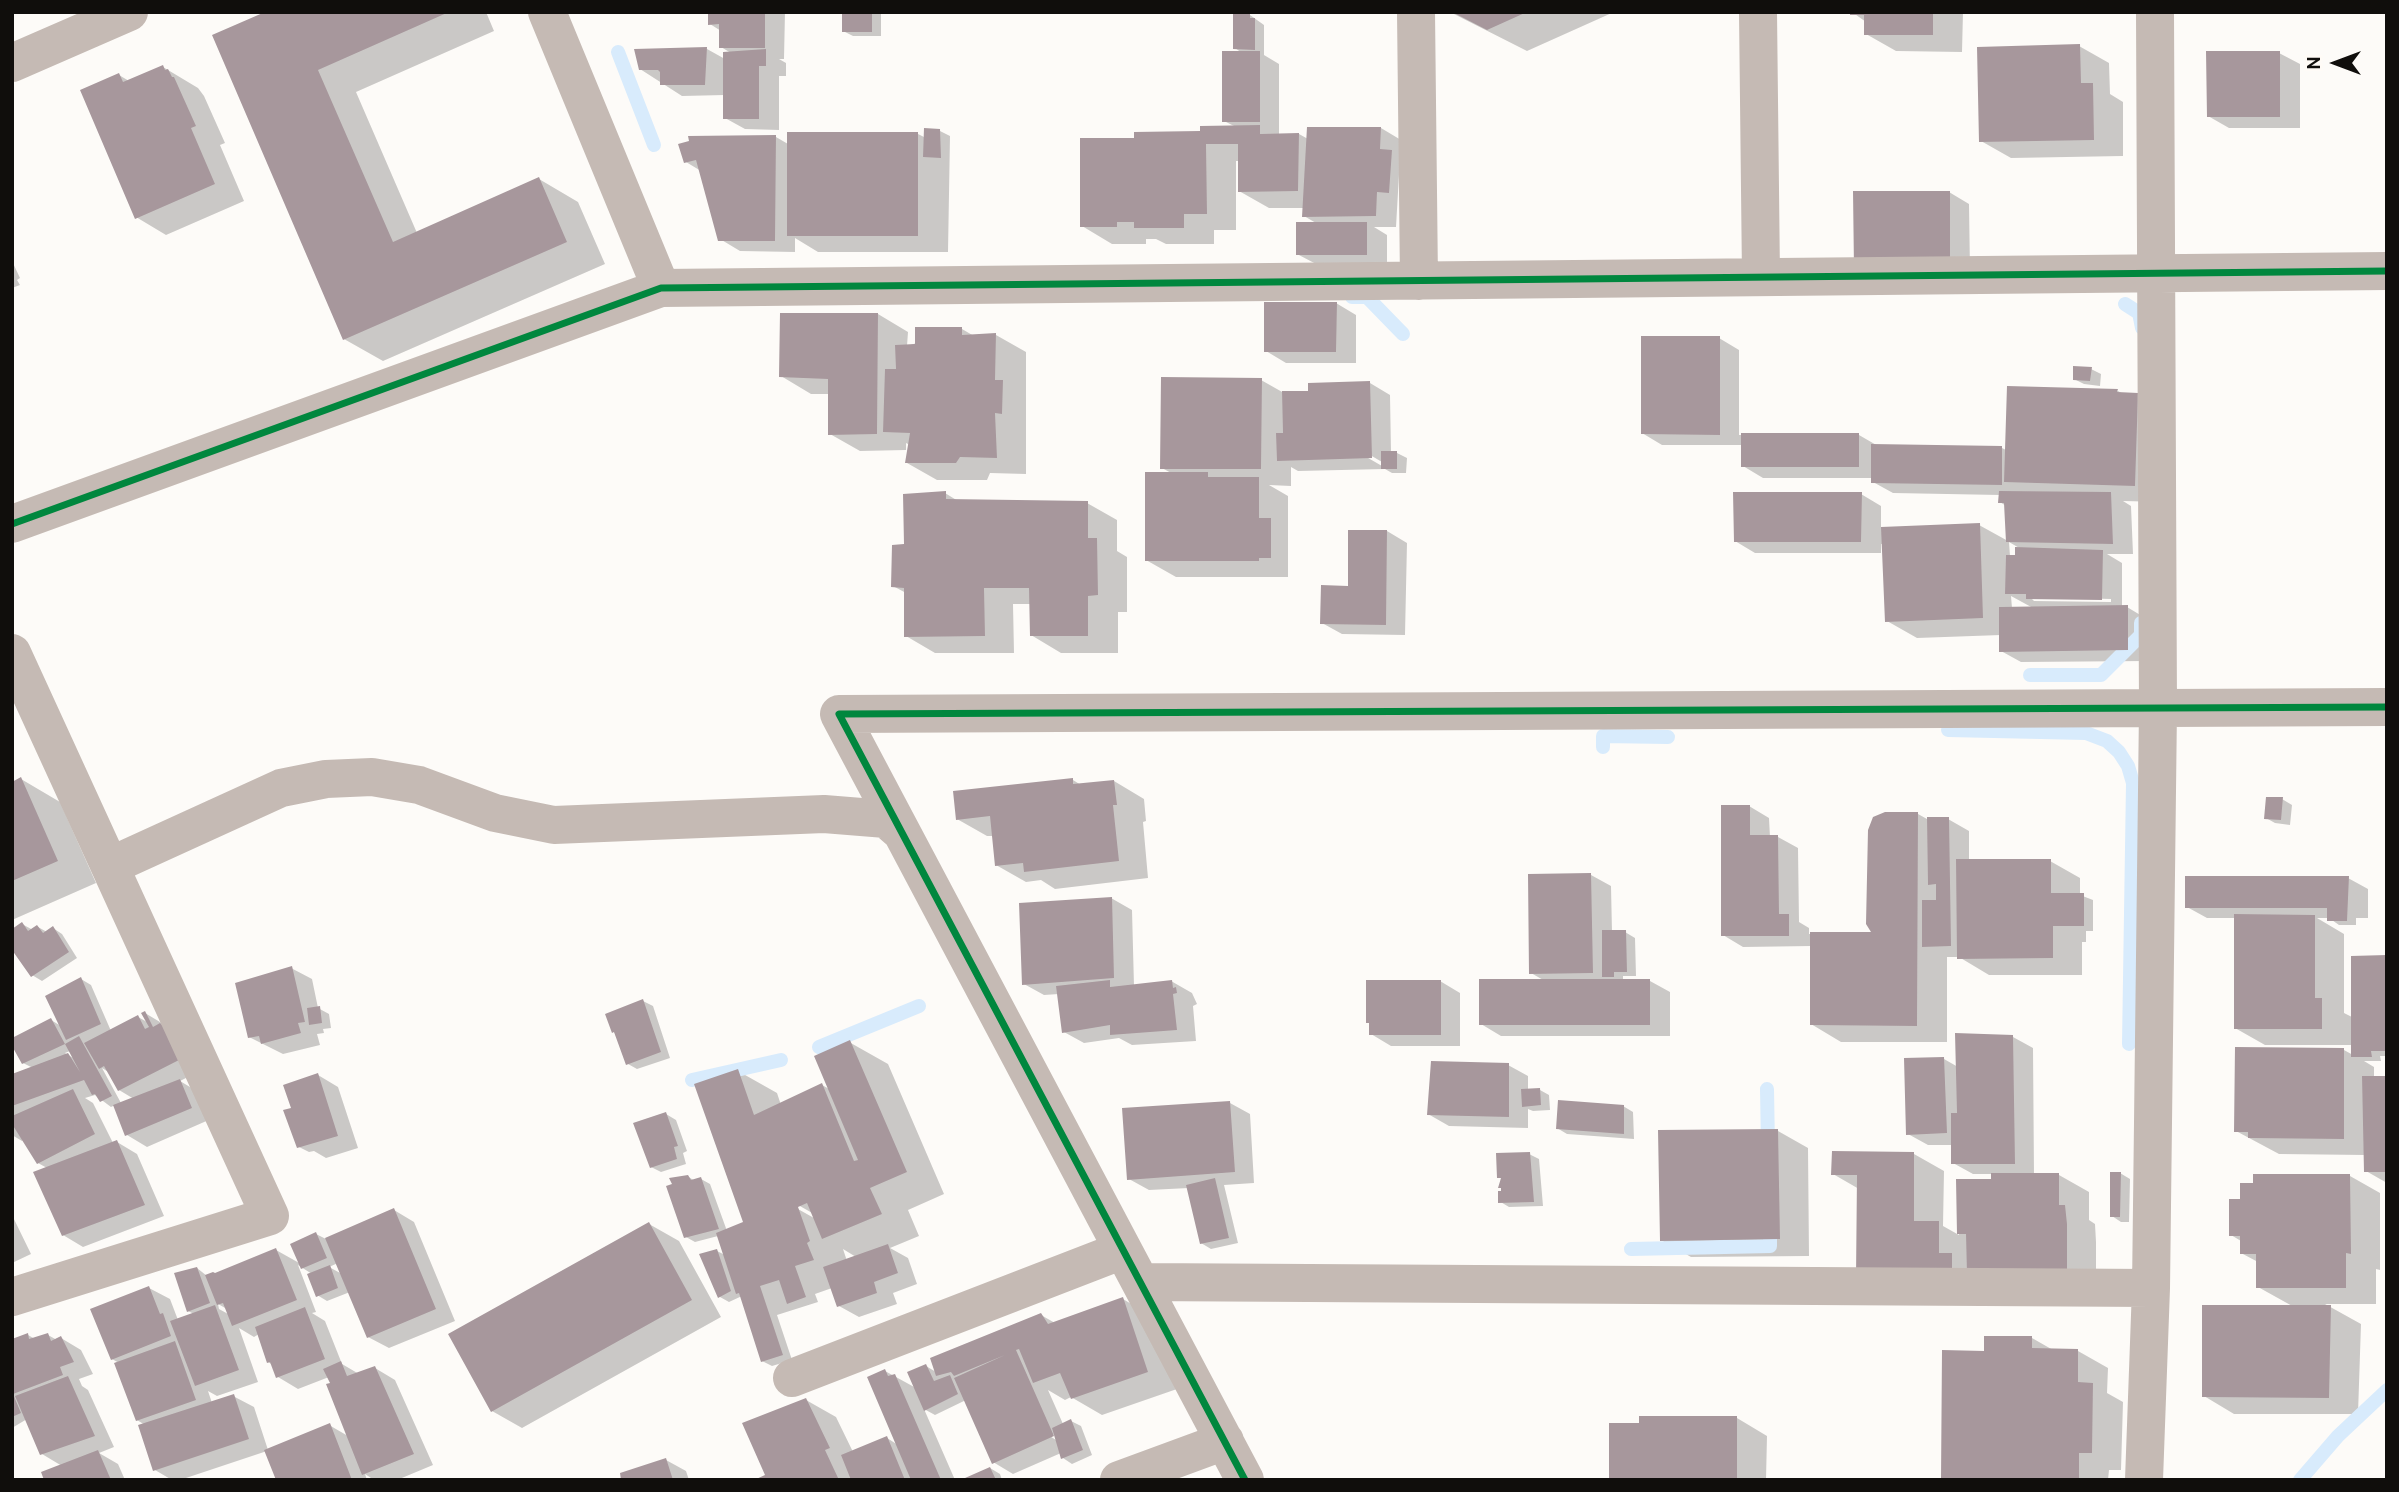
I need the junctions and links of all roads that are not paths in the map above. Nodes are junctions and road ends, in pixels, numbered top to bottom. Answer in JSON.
{"nodes":[{"id":1,"x":129,"y":12,"type":"edge"},
{"id":2,"x":547,"y":12,"type":"edge"},
{"id":3,"x":1416,"y":12,"type":"edge"},
{"id":4,"x":1758,"y":12,"type":"edge"},
{"id":5,"x":2155,"y":12,"type":"edge"},
{"id":6,"x":12,"y":63,"type":"edge"},
{"id":7,"x":2387,"y":271,"type":"edge"},
{"id":8,"x":2155,"y":274,"type":"junction"},
{"id":9,"x":1761,"y":277,"type":"junction"},
{"id":10,"x":1419,"y":281,"type":"junction"},
{"id":11,"x":661,"y":288,"type":"junction"},
{"id":12,"x":12,"y":524,"type":"edge"},
{"id":13,"x":12,"y":653,"type":"edge"},
{"id":14,"x":2387,"y":707,"type":"edge"},
{"id":15,"x":2158,"y":708,"type":"junction"},
{"id":16,"x":901,"y":832,"type":"junction"},
{"id":17,"x":110,"y":866,"type":"junction"},
{"id":18,"x":1131,"y":1266,"type":"junction"},
{"id":19,"x":2151,"y":1288,"type":"junction"},
{"id":20,"x":12,"y":1297,"type":"edge"},
{"id":21,"x":792,"y":1378,"type":"dead end"},
{"id":22,"x":1224,"y":1441,"type":"junction"},
{"id":23,"x":1119,"y":1480,"type":"edge"},
{"id":24,"x":1245,"y":1480,"type":"edge"},
{"id":25,"x":2144,"y":1480,"type":"edge"}],
"edges":[{"from":1,"to":6,"type":"street"},
{"from":2,"to":11,"type":"street"},
{"from":3,"to":10,"type":"street"},
{"from":4,"to":9,"type":"street"},
{"from":5,"to":8,"type":"street"},
{"from":7,"to":8,"type":"street"},
{"from":8,"to":9,"type":"street"},
{"from":8,"to":15,"type":"street"},
{"from":9,"to":10,"type":"street"},
{"from":10,"to":11,"type":"street"},
{"from":11,"to":12,"type":"street"},
{"from":13,"to":17,"type":"street"},
{"from":14,"to":15,"type":"street"},
{"from":15,"to":16,"type":"street"},
{"from":15,"to":19,"type":"street"},
{"from":16,"to":17,"type":"street"},
{"from":16,"to":18,"type":"street"},
{"from":17,"to":20,"type":"street"},
{"from":18,"to":19,"type":"street"},
{"from":18,"to":21,"type":"street"},
{"from":18,"to":22,"type":"street"},
{"from":19,"to":25,"type":"street"},
{"from":22,"to":23,"type":"street"},
{"from":22,"to":24,"type":"street"}]}
